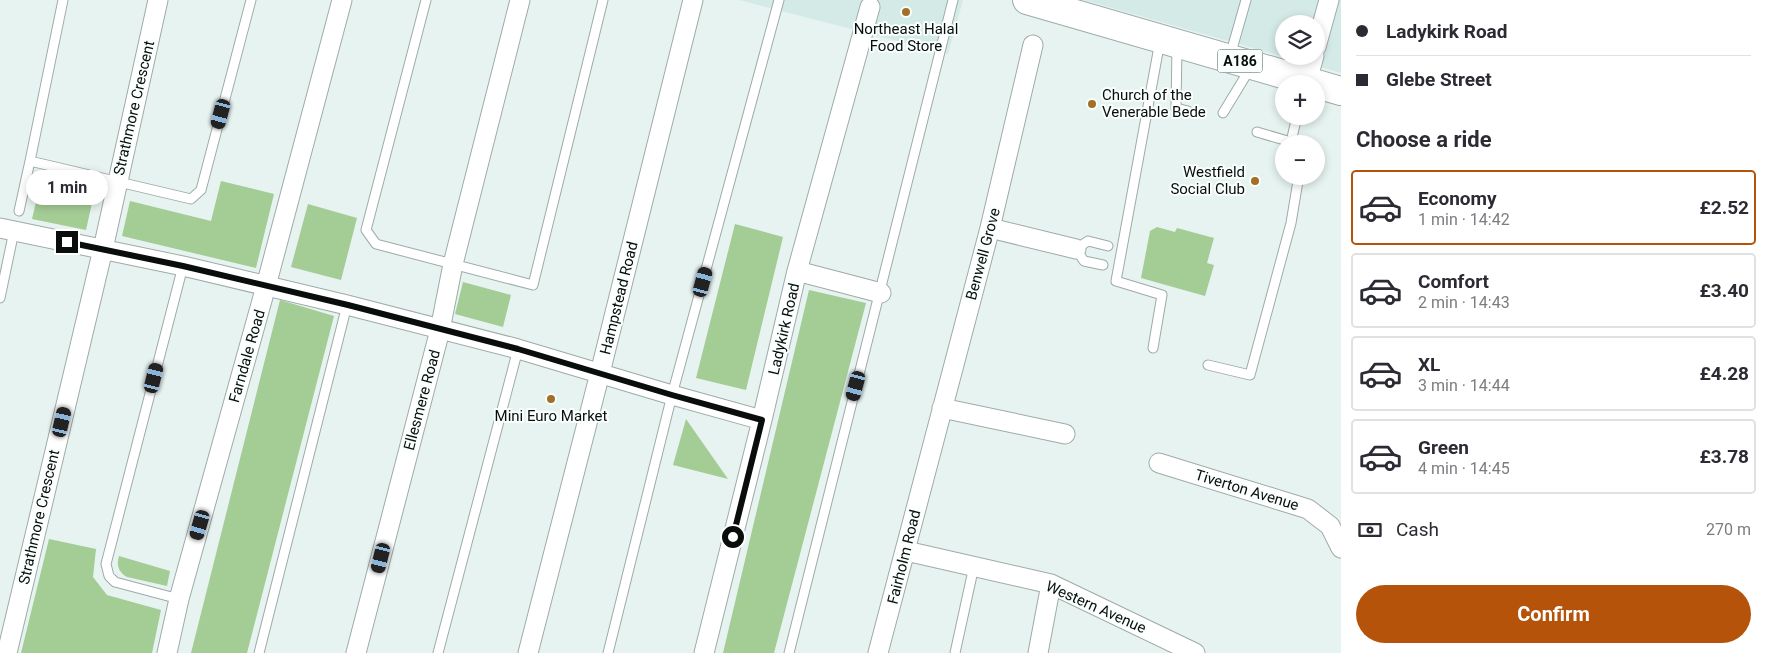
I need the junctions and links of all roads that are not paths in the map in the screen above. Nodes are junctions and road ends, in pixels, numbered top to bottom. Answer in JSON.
{"nodes":[{"id":1,"x":63,"y":0,"type":"edge"},
{"id":2,"x":158,"y":0,"type":"edge"},
{"id":3,"x":251,"y":0,"type":"edge"},
{"id":4,"x":342,"y":0,"type":"edge"},
{"id":5,"x":426,"y":0,"type":"edge"},
{"id":6,"x":520,"y":0,"type":"edge"},
{"id":7,"x":603,"y":0,"type":"edge"},
{"id":8,"x":693,"y":0,"type":"edge"},
{"id":9,"x":779,"y":0,"type":"edge"},
{"id":10,"x":954,"y":0,"type":"edge"},
{"id":11,"x":1027,"y":0,"type":"edge"},
{"id":12,"x":1246,"y":0,"type":"edge"},
{"id":13,"x":1329,"y":0,"type":"edge"},
{"id":14,"x":870,"y":7,"type":"dead end"},
{"id":15,"x":1325,"y":15,"type":"edge"},
{"id":16,"x":1159,"y":38,"type":"junction"},
{"id":17,"x":1033,"y":45,"type":"dead end"},
{"id":18,"x":1241,"y":62,"type":"junction"},
{"id":19,"x":1309,"y":74,"type":"edge"},
{"id":20,"x":1341,"y":90,"type":"edge"},
{"id":21,"x":1188,"y":110,"type":"dead end"},
{"id":22,"x":1223,"y":113,"type":"dead end"},
{"id":23,"x":1257,"y":132,"type":"dead end"},
{"id":24,"x":1275,"y":138,"type":"edge"},
{"id":25,"x":30,"y":161,"type":"junction"},
{"id":26,"x":118,"y":183,"type":"junction"},
{"id":27,"x":1297,"y":185,"type":"edge"},
{"id":28,"x":19,"y":211,"type":"dead end"},
{"id":29,"x":990,"y":228,"type":"junction"},
{"id":30,"x":7,"y":229,"type":"edge"},
{"id":31,"x":1108,"y":246,"type":"dead end"},
{"id":32,"x":102,"y":249,"type":"junction"},
{"id":33,"x":1076,"y":249,"type":"junction"},
{"id":34,"x":453,"y":264,"type":"junction"},
{"id":35,"x":1103,"y":265,"type":"dead end"},
{"id":36,"x":183,"y":266,"type":"junction"},
{"id":37,"x":798,"y":270,"type":"junction"},
{"id":38,"x":266,"y":286,"type":"junction"},
{"id":39,"x":881,"y":294,"type":"junction"},
{"id":40,"x":0,"y":298,"type":"edge"},
{"id":41,"x":348,"y":305,"type":"junction"},
{"id":42,"x":440,"y":330,"type":"junction"},
{"id":43,"x":1153,"y":348,"type":"dead end"},
{"id":44,"x":518,"y":349,"type":"junction"},
{"id":45,"x":1208,"y":365,"type":"dead end"},
{"id":46,"x":600,"y":374,"type":"junction"},
{"id":47,"x":672,"y":395,"type":"junction"},
{"id":48,"x":942,"y":408,"type":"junction"},
{"id":49,"x":762,"y":420,"type":"junction"},
{"id":50,"x":1065,"y":434,"type":"dead end"},
{"id":51,"x":928,"y":461,"type":"joint"},
{"id":52,"x":1159,"y":463,"type":"dead end"},
{"id":53,"x":1335,"y":522,"type":"edge"},
{"id":54,"x":1341,"y":548,"type":"edge"},
{"id":55,"x":906,"y":551,"type":"junction"},
{"id":56,"x":974,"y":566,"type":"junction"},
{"id":57,"x":1051,"y":584,"type":"junction"},
{"id":58,"x":179,"y":599,"type":"junction"},
{"id":59,"x":7,"y":653,"type":"edge"},
{"id":60,"x":167,"y":653,"type":"edge"},
{"id":61,"x":259,"y":653,"type":"edge"},
{"id":62,"x":356,"y":653,"type":"edge"},
{"id":63,"x":438,"y":653,"type":"edge"},
{"id":64,"x":528,"y":653,"type":"edge"},
{"id":65,"x":608,"y":653,"type":"edge"},
{"id":66,"x":704,"y":653,"type":"edge"},
{"id":67,"x":789,"y":653,"type":"edge"},
{"id":68,"x":878,"y":653,"type":"edge"},
{"id":69,"x":955,"y":653,"type":"edge"},
{"id":70,"x":1038,"y":653,"type":"edge"},
{"id":71,"x":1195,"y":653,"type":"edge"}],
"edges":[{"from":1,"to":25,"type":"lane"},
{"from":2,"to":26,"type":"street","name":"Strathmore Crescent"},
{"from":3,"to":26,"type":"lane"},
{"from":4,"to":38,"type":"street","name":"Farndale Road"},
{"from":5,"to":34,"type":"lane"},
{"from":6,"to":34,"type":"street","name":"Ellesmere Road"},
{"from":7,"to":34,"type":"lane"},
{"from":8,"to":46,"type":"street","name":"Hampstead Road"},
{"from":9,"to":47,"type":"lane"},
{"from":10,"to":39,"type":"lane"},
{"from":11,"to":16,"type":"main road","number":"A186"},
{"from":12,"to":18,"type":"lane"},
{"from":13,"to":15,"type":"street"},
{"from":14,"to":37,"type":"street","name":"Ladykirk Road"},
{"from":16,"to":18,"type":"main road","number":"A186"},
{"from":16,"to":21,"type":"lane"},
{"from":16,"to":43,"type":"lane"},
{"from":17,"to":29,"type":"street","name":"Benwell Grove"},
{"from":18,"to":19,"type":"main road","number":"A186"},
{"from":18,"to":22,"type":"lane"},
{"from":19,"to":20,"type":"main road","number":"A186"},
{"from":23,"to":24,"type":"lane"},
{"from":25,"to":26,"type":"lane"},
{"from":25,"to":28,"type":"lane"},
{"from":26,"to":32,"type":"street","name":"Strathmore Crescent"},
{"from":27,"to":45,"type":"lane"},
{"from":29,"to":33,"type":"street"},
{"from":29,"to":48,"type":"street","name":"Benwell Grove"},
{"from":30,"to":32,"type":"street"},
{"from":30,"to":40,"type":"lane"},
{"from":31,"to":33,"type":"lane"},
{"from":32,"to":36,"type":"street"},
{"from":32,"to":59,"type":"street","name":"Strathmore Crescent"},
{"from":33,"to":35,"type":"lane"},
{"from":34,"to":42,"type":"street","name":"Ellesmere Road"},
{"from":36,"to":38,"type":"street"},
{"from":36,"to":58,"type":"lane"},
{"from":37,"to":39,"type":"street"},
{"from":37,"to":49,"type":"street","name":"Ladykirk Road"},
{"from":38,"to":41,"type":"street"},
{"from":38,"to":58,"type":"street","name":"Farndale Road"},
{"from":39,"to":67,"type":"lane"},
{"from":41,"to":42,"type":"street"},
{"from":41,"to":61,"type":"lane"},
{"from":42,"to":44,"type":"street"},
{"from":42,"to":62,"type":"street","name":"Ellesmere Road"},
{"from":44,"to":46,"type":"street"},
{"from":44,"to":63,"type":"lane"},
{"from":46,"to":47,"type":"street"},
{"from":46,"to":64,"type":"street","name":"Hampstead Road"},
{"from":47,"to":49,"type":"street"},
{"from":47,"to":65,"type":"lane"},
{"from":48,"to":50,"type":"street"},
{"from":48,"to":51,"type":"street","name":"Benwell Grove"},
{"from":49,"to":66,"type":"street","name":"Ladykirk Road"},
{"from":51,"to":55,"type":"street","name":"Fairholm Road"},
{"from":52,"to":53,"type":"street","name":"Tiverton Avenue"},
{"from":53,"to":54,"type":"street","name":"Tiverton Avenue"},
{"from":55,"to":56,"type":"street","name":"Western Avenue"},
{"from":55,"to":68,"type":"street","name":"Fairholm Road"},
{"from":56,"to":57,"type":"street","name":"Western Avenue"},
{"from":56,"to":69,"type":"lane"},
{"from":57,"to":70,"type":"street"},
{"from":57,"to":71,"type":"street","name":"Western Avenue"},
{"from":58,"to":60,"type":"street","name":"Farndale Road"}]}
